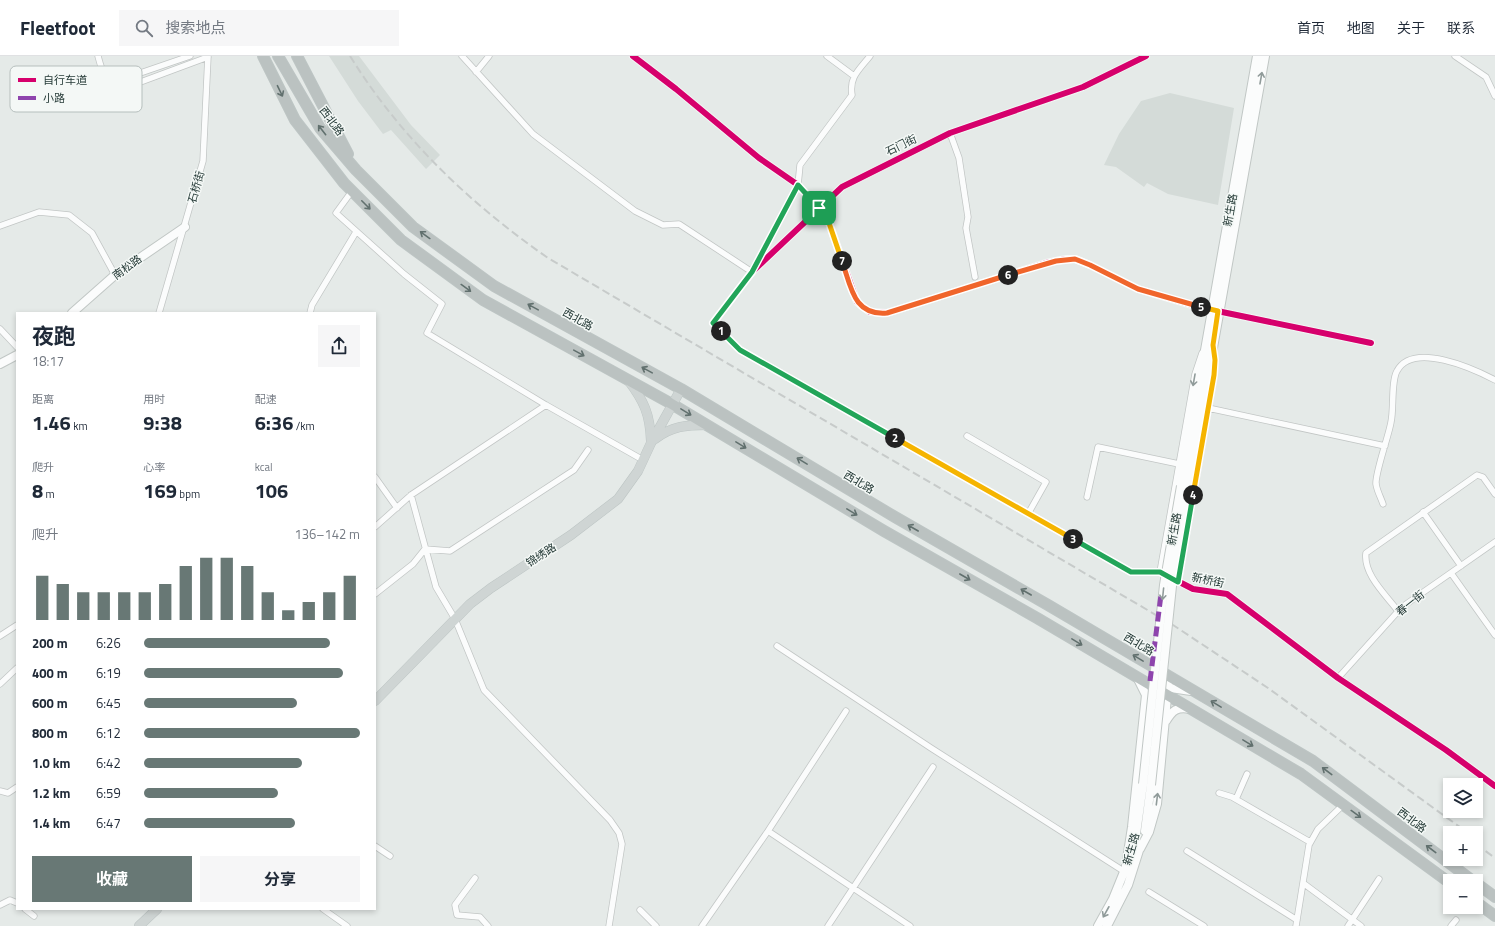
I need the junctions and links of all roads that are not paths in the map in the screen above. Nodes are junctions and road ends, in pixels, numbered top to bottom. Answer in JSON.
{"nodes":[{"id":1,"x":98,"y":56,"type":"edge"},
{"id":2,"x":190,"y":56,"type":"edge"},
{"id":3,"x":263,"y":56,"type":"edge"},
{"id":4,"x":278,"y":56,"type":"edge"},
{"id":5,"x":297,"y":56,"type":"edge"},
{"id":6,"x":462,"y":56,"type":"edge"},
{"id":7,"x":489,"y":56,"type":"edge"},
{"id":8,"x":633,"y":56,"type":"edge"},
{"id":9,"x":827,"y":56,"type":"edge"},
{"id":10,"x":870,"y":56,"type":"edge"},
{"id":11,"x":1146,"y":56,"type":"edge"},
{"id":12,"x":1257,"y":56,"type":"edge"},
{"id":13,"x":1264,"y":56,"type":"edge"},
{"id":14,"x":1455,"y":56,"type":"edge"},
{"id":15,"x":208,"y":57,"type":"edge"},
{"id":16,"x":199,"y":58,"type":"edge"},
{"id":17,"x":101,"y":66,"type":"edge"},
{"id":18,"x":142,"y":72,"type":"edge"},
{"id":19,"x":476,"y":72,"type":"junction"},
{"id":20,"x":854,"y":76,"type":"junction"},
{"id":21,"x":142,"y":81,"type":"edge"},
{"id":22,"x":1495,"y":96,"type":"edge"},
{"id":23,"x":950,"y":133,"type":"junction"},
{"id":24,"x":356,"y":170,"type":"junction"},
{"id":25,"x":798,"y":185,"type":"junction"},
{"id":26,"x":352,"y":191,"type":"junction"},
{"id":27,"x":819,"y":208,"type":"junction"},
{"id":28,"x":0,"y":226,"type":"edge"},
{"id":29,"x":185,"y":226,"type":"junction"},
{"id":30,"x":356,"y":232,"type":"junction"},
{"id":31,"x":752,"y":272,"type":"junction"},
{"id":32,"x":115,"y":275,"type":"junction"},
{"id":33,"x":975,"y":277,"type":"dead end"},
{"id":34,"x":1216,"y":310,"type":"junction"},
{"id":35,"x":73,"y":312,"type":"edge"},
{"id":36,"x":159,"y":312,"type":"edge"},
{"id":37,"x":310,"y":312,"type":"edge"},
{"id":38,"x":713,"y":323,"type":"joint"},
{"id":39,"x":0,"y":329,"type":"edge"},
{"id":40,"x":1371,"y":343,"type":"dead end"},
{"id":41,"x":1210,"y":344,"type":"junction"},
{"id":42,"x":16,"y":346,"type":"edge"},
{"id":43,"x":16,"y":356,"type":"edge"},
{"id":44,"x":0,"y":364,"type":"edge"},
{"id":45,"x":628,"y":379,"type":"junction"},
{"id":46,"x":1495,"y":380,"type":"edge"},
{"id":47,"x":681,"y":389,"type":"junction"},
{"id":48,"x":672,"y":404,"type":"junction"},
{"id":49,"x":546,"y":405,"type":"junction"},
{"id":50,"x":1208,"y":408,"type":"junction"},
{"id":51,"x":707,"y":425,"type":"junction"},
{"id":52,"x":967,"y":436,"type":"dead end"},
{"id":53,"x":651,"y":442,"type":"junction"},
{"id":54,"x":1385,"y":446,"type":"junction"},
{"id":55,"x":588,"y":450,"type":"dead end"},
{"id":56,"x":643,"y":460,"type":"junction"},
{"id":57,"x":1179,"y":464,"type":"junction"},
{"id":58,"x":376,"y":478,"type":"edge"},
{"id":59,"x":1495,"y":494,"type":"edge"},
{"id":60,"x":411,"y":495,"type":"junction"},
{"id":61,"x":1087,"y":497,"type":"dead end"},
{"id":62,"x":1383,"y":504,"type":"dead end"},
{"id":63,"x":397,"y":508,"type":"junction"},
{"id":64,"x":1423,"y":512,"type":"junction"},
{"id":65,"x":1028,"y":514,"type":"junction"},
{"id":66,"x":376,"y":526,"type":"edge"},
{"id":67,"x":1495,"y":542,"type":"edge"},
{"id":68,"x":425,"y":549,"type":"junction"},
{"id":69,"x":1461,"y":566,"type":"junction"},
{"id":70,"x":1160,"y":572,"type":"junction"},
{"id":71,"x":1451,"y":572,"type":"junction"},
{"id":72,"x":1178,"y":582,"type":"junction"},
{"id":73,"x":376,"y":593,"type":"edge"},
{"id":74,"x":1398,"y":611,"type":"junction"},
{"id":75,"x":455,"y":619,"type":"junction"},
{"id":76,"x":16,"y":626,"type":"edge"},
{"id":77,"x":1495,"y":635,"type":"edge"},
{"id":78,"x":0,"y":636,"type":"edge"},
{"id":79,"x":777,"y":646,"type":"dead end"},
{"id":80,"x":16,"y":669,"type":"edge"},
{"id":81,"x":1135,"y":676,"type":"junction"},
{"id":82,"x":1169,"y":676,"type":"junction"},
{"id":83,"x":1338,"y":678,"type":"junction"},
{"id":84,"x":0,"y":684,"type":"edge"},
{"id":85,"x":1155,"y":688,"type":"junction"},
{"id":86,"x":1168,"y":691,"type":"junction"},
{"id":87,"x":1196,"y":692,"type":"junction"},
{"id":88,"x":1146,"y":695,"type":"junction"},
{"id":89,"x":376,"y":700,"type":"edge"},
{"id":90,"x":1190,"y":709,"type":"junction"},
{"id":91,"x":846,"y":711,"type":"dead end"},
{"id":92,"x":1164,"y":726,"type":"junction"},
{"id":93,"x":933,"y":767,"type":"dead end"},
{"id":94,"x":1247,"y":774,"type":"dead end"},
{"id":95,"x":1147,"y":785,"type":"junction"},
{"id":96,"x":1495,"y":786,"type":"edge"},
{"id":97,"x":16,"y":788,"type":"edge"},
{"id":98,"x":0,"y":791,"type":"edge"},
{"id":99,"x":1219,"y":793,"type":"dead end"},
{"id":100,"x":1236,"y":799,"type":"junction"},
{"id":101,"x":1343,"y":805,"type":"junction"},
{"id":102,"x":768,"y":831,"type":"junction"},
{"id":103,"x":1310,"y":842,"type":"junction"},
{"id":104,"x":376,"y":847,"type":"edge"},
{"id":105,"x":1140,"y":849,"type":"junction"},
{"id":106,"x":1187,"y":851,"type":"dead end"},
{"id":107,"x":390,"y":856,"type":"dead end"},
{"id":108,"x":1125,"y":872,"type":"junction"},
{"id":109,"x":1464,"y":874,"type":"edge"},
{"id":110,"x":475,"y":878,"type":"dead end"},
{"id":111,"x":1443,"y":878,"type":"edge"},
{"id":112,"x":1379,"y":879,"type":"dead end"},
{"id":113,"x":1303,"y":883,"type":"junction"},
{"id":114,"x":853,"y":888,"type":"junction"},
{"id":115,"x":1483,"y":888,"type":"edge"},
{"id":116,"x":1148,"y":892,"type":"dead end"},
{"id":117,"x":1495,"y":897,"type":"edge"},
{"id":118,"x":16,"y":903,"type":"edge"},
{"id":119,"x":0,"y":905,"type":"edge"},
{"id":120,"x":1483,"y":907,"type":"edge"},
{"id":121,"x":26,"y":910,"type":"edge"},
{"id":122,"x":156,"y":910,"type":"edge"},
{"id":123,"x":324,"y":910,"type":"edge"},
{"id":124,"x":640,"y":910,"type":"dead end"},
{"id":125,"x":34,"y":916,"type":"dead end"},
{"id":126,"x":1495,"y":916,"type":"edge"},
{"id":127,"x":1352,"y":920,"type":"junction"},
{"id":128,"x":1456,"y":920,"type":"dead end"},
{"id":129,"x":1297,"y":923,"type":"edge"},
{"id":130,"x":139,"y":926,"type":"edge"},
{"id":131,"x":347,"y":926,"type":"edge"},
{"id":132,"x":488,"y":926,"type":"edge"},
{"id":133,"x":608,"y":926,"type":"edge"},
{"id":134,"x":656,"y":926,"type":"edge"},
{"id":135,"x":702,"y":926,"type":"edge"},
{"id":136,"x":828,"y":926,"type":"edge"},
{"id":137,"x":910,"y":926,"type":"edge"},
{"id":138,"x":1098,"y":926,"type":"edge"},
{"id":139,"x":1107,"y":926,"type":"edge"},
{"id":140,"x":1204,"y":926,"type":"edge"},
{"id":141,"x":1348,"y":926,"type":"edge"},
{"id":142,"x":1361,"y":926,"type":"edge"},
{"id":143,"x":1451,"y":926,"type":"edge"}],
"edges":[{"from":1,"to":17,"type":"street"},
{"from":2,"to":18,"type":"street"},
{"from":3,"to":26,"type":"highway","one_way":true},
{"from":24,"to":4,"type":"highway","name":"西北路","one_way":true},
{"from":5,"to":24,"type":"highway"},
{"from":6,"to":19,"type":"street"},
{"from":7,"to":19,"type":"street"},
{"from":8,"to":25,"type":"street"},
{"from":9,"to":20,"type":"street"},
{"from":10,"to":20,"type":"street"},
{"from":11,"to":23,"type":"street","name":"石门街"},
{"from":12,"to":34,"type":"main road","name":"新生路"},
{"from":34,"to":13,"type":"main road","name":"新生路","one_way":true},
{"from":14,"to":22,"type":"street"},
{"from":15,"to":16,"type":"street"},
{"from":15,"to":29,"type":"street","name":"石桥街"},
{"from":16,"to":21,"type":"street"},
{"from":19,"to":31,"type":"street"},
{"from":20,"to":25,"type":"street"},
{"from":23,"to":27,"type":"street","name":"石门街"},
{"from":23,"to":33,"type":"street"},
{"from":47,"to":24,"type":"highway","name":"西北路","one_way":true},
{"from":25,"to":27,"type":"street"},
{"from":25,"to":31,"type":"street"},
{"from":26,"to":30,"type":"street"},
{"from":26,"to":45,"type":"highway","one_way":true},
{"from":27,"to":31,"type":"street","name":"石门街"},
{"from":27,"to":34,"type":"street"},
{"from":28,"to":32,"type":"street"},
{"from":29,"to":32,"type":"main road","name":"南松路"},
{"from":29,"to":36,"type":"street","name":"石桥街"},
{"from":30,"to":37,"type":"street"},
{"from":30,"to":49,"type":"street"},
{"from":31,"to":38,"type":"street","name":"石门街"},
{"from":32,"to":35,"type":"main road","name":"南松路"},
{"from":34,"to":40,"type":"street"},
{"from":34,"to":41,"type":"main road","name":"新生路"},
{"from":38,"to":65,"type":"street","name":"新桥街"},
{"from":39,"to":42,"type":"street"},
{"from":41,"to":50,"type":"street"},
{"from":41,"to":57,"type":"street","one_way":true},
{"from":41,"to":95,"type":"main road","name":"新生路","bridge":true},
{"from":43,"to":44,"type":"main road"},
{"from":45,"to":48,"type":"highway"},
{"from":45,"to":53,"type":"main road"},
{"from":46,"to":54,"type":"street"},
{"from":47,"to":48,"type":"main road","name":"锦绣路"},
{"from":82,"to":47,"type":"highway","name":"西北路","one_way":true},
{"from":48,"to":51,"type":"highway","one_way":true},
{"from":48,"to":53,"type":"main road","name":"锦绣路"},
{"from":49,"to":56,"type":"street"},
{"from":49,"to":60,"type":"street"},
{"from":50,"to":54,"type":"street"},
{"from":50,"to":72,"type":"street"},
{"from":51,"to":53,"type":"main road"},
{"from":51,"to":81,"type":"highway","one_way":true},
{"from":52,"to":65,"type":"street"},
{"from":53,"to":56,"type":"main road","name":"锦绣路"},
{"from":54,"to":62,"type":"street"},
{"from":55,"to":68,"type":"street"},
{"from":56,"to":75,"type":"main road","name":"锦绣路"},
{"from":57,"to":61,"type":"street"},
{"from":57,"to":70,"type":"street"},
{"from":58,"to":63,"type":"street"},
{"from":59,"to":64,"type":"street"},
{"from":60,"to":63,"type":"street"},
{"from":60,"to":68,"type":"street"},
{"from":63,"to":66,"type":"street"},
{"from":64,"to":69,"type":"street"},
{"from":64,"to":74,"type":"street"},
{"from":65,"to":70,"type":"street","name":"新桥街"},
{"from":67,"to":69,"type":"street","name":"春一街"},
{"from":68,"to":73,"type":"street"},
{"from":68,"to":75,"type":"street"},
{"from":69,"to":71,"type":"street","name":"春一街"},
{"from":70,"to":72,"type":"street","name":"新桥街"},
{"from":71,"to":74,"type":"street","name":"春一街"},
{"from":71,"to":77,"type":"street"},
{"from":72,"to":83,"type":"street","name":"新桥街"},
{"from":74,"to":83,"type":"street","name":"春一街"},
{"from":75,"to":89,"type":"main road","name":"锦绣路"},
{"from":75,"to":133,"type":"street"},
{"from":76,"to":78,"type":"street"},
{"from":79,"to":108,"type":"street"},
{"from":80,"to":84,"type":"street"},
{"from":81,"to":85,"type":"highway"},
{"from":81,"to":88,"type":"main road"},
{"from":82,"to":86,"type":"main road"},
{"from":82,"to":87,"type":"highway","name":"西北路"},
{"from":83,"to":96,"type":"street","name":"新桥街"},
{"from":85,"to":86,"type":"highway"},
{"from":85,"to":88,"type":"main road"},
{"from":86,"to":87,"type":"main road"},
{"from":86,"to":90,"type":"highway"},
{"from":86,"to":92,"type":"main road"},
{"from":109,"to":87,"type":"highway","name":"西北路","one_way":true},
{"from":88,"to":108,"type":"main road"},
{"from":90,"to":92,"type":"main road"},
{"from":90,"to":101,"type":"highway","one_way":true},
{"from":91,"to":102,"type":"street"},
{"from":105,"to":92,"type":"main road","one_way":true},
{"from":93,"to":114,"type":"street"},
{"from":94,"to":100,"type":"street"},
{"from":95,"to":105,"type":"main road","name":"新生路"},
{"from":95,"to":108,"type":"main road","name":"新生路"},
{"from":97,"to":98,"type":"street"},
{"from":99,"to":100,"type":"street"},
{"from":100,"to":103,"type":"street"},
{"from":101,"to":103,"type":"street"},
{"from":101,"to":111,"type":"highway","one_way":true},
{"from":102,"to":114,"type":"street"},
{"from":102,"to":135,"type":"street"},
{"from":103,"to":113,"type":"street"},
{"from":104,"to":107,"type":"street"},
{"from":105,"to":139,"type":"main road","name":"新生路"},
{"from":106,"to":129,"type":"street"},
{"from":108,"to":138,"type":"main road","name":"新生路","one_way":true},
{"from":110,"to":132,"type":"street"},
{"from":112,"to":127,"type":"street"},
{"from":113,"to":127,"type":"street"},
{"from":113,"to":129,"type":"street"},
{"from":114,"to":136,"type":"street"},
{"from":114,"to":137,"type":"street"},
{"from":115,"to":117,"type":"highway"},
{"from":116,"to":140,"type":"street"},
{"from":118,"to":119,"type":"street"},
{"from":120,"to":126,"type":"highway"},
{"from":121,"to":125,"type":"street"},
{"from":122,"to":130,"type":"main road"},
{"from":123,"to":131,"type":"street"},
{"from":124,"to":134,"type":"street"},
{"from":127,"to":141,"type":"street"},
{"from":127,"to":142,"type":"street"},
{"from":128,"to":143,"type":"street"}]}
